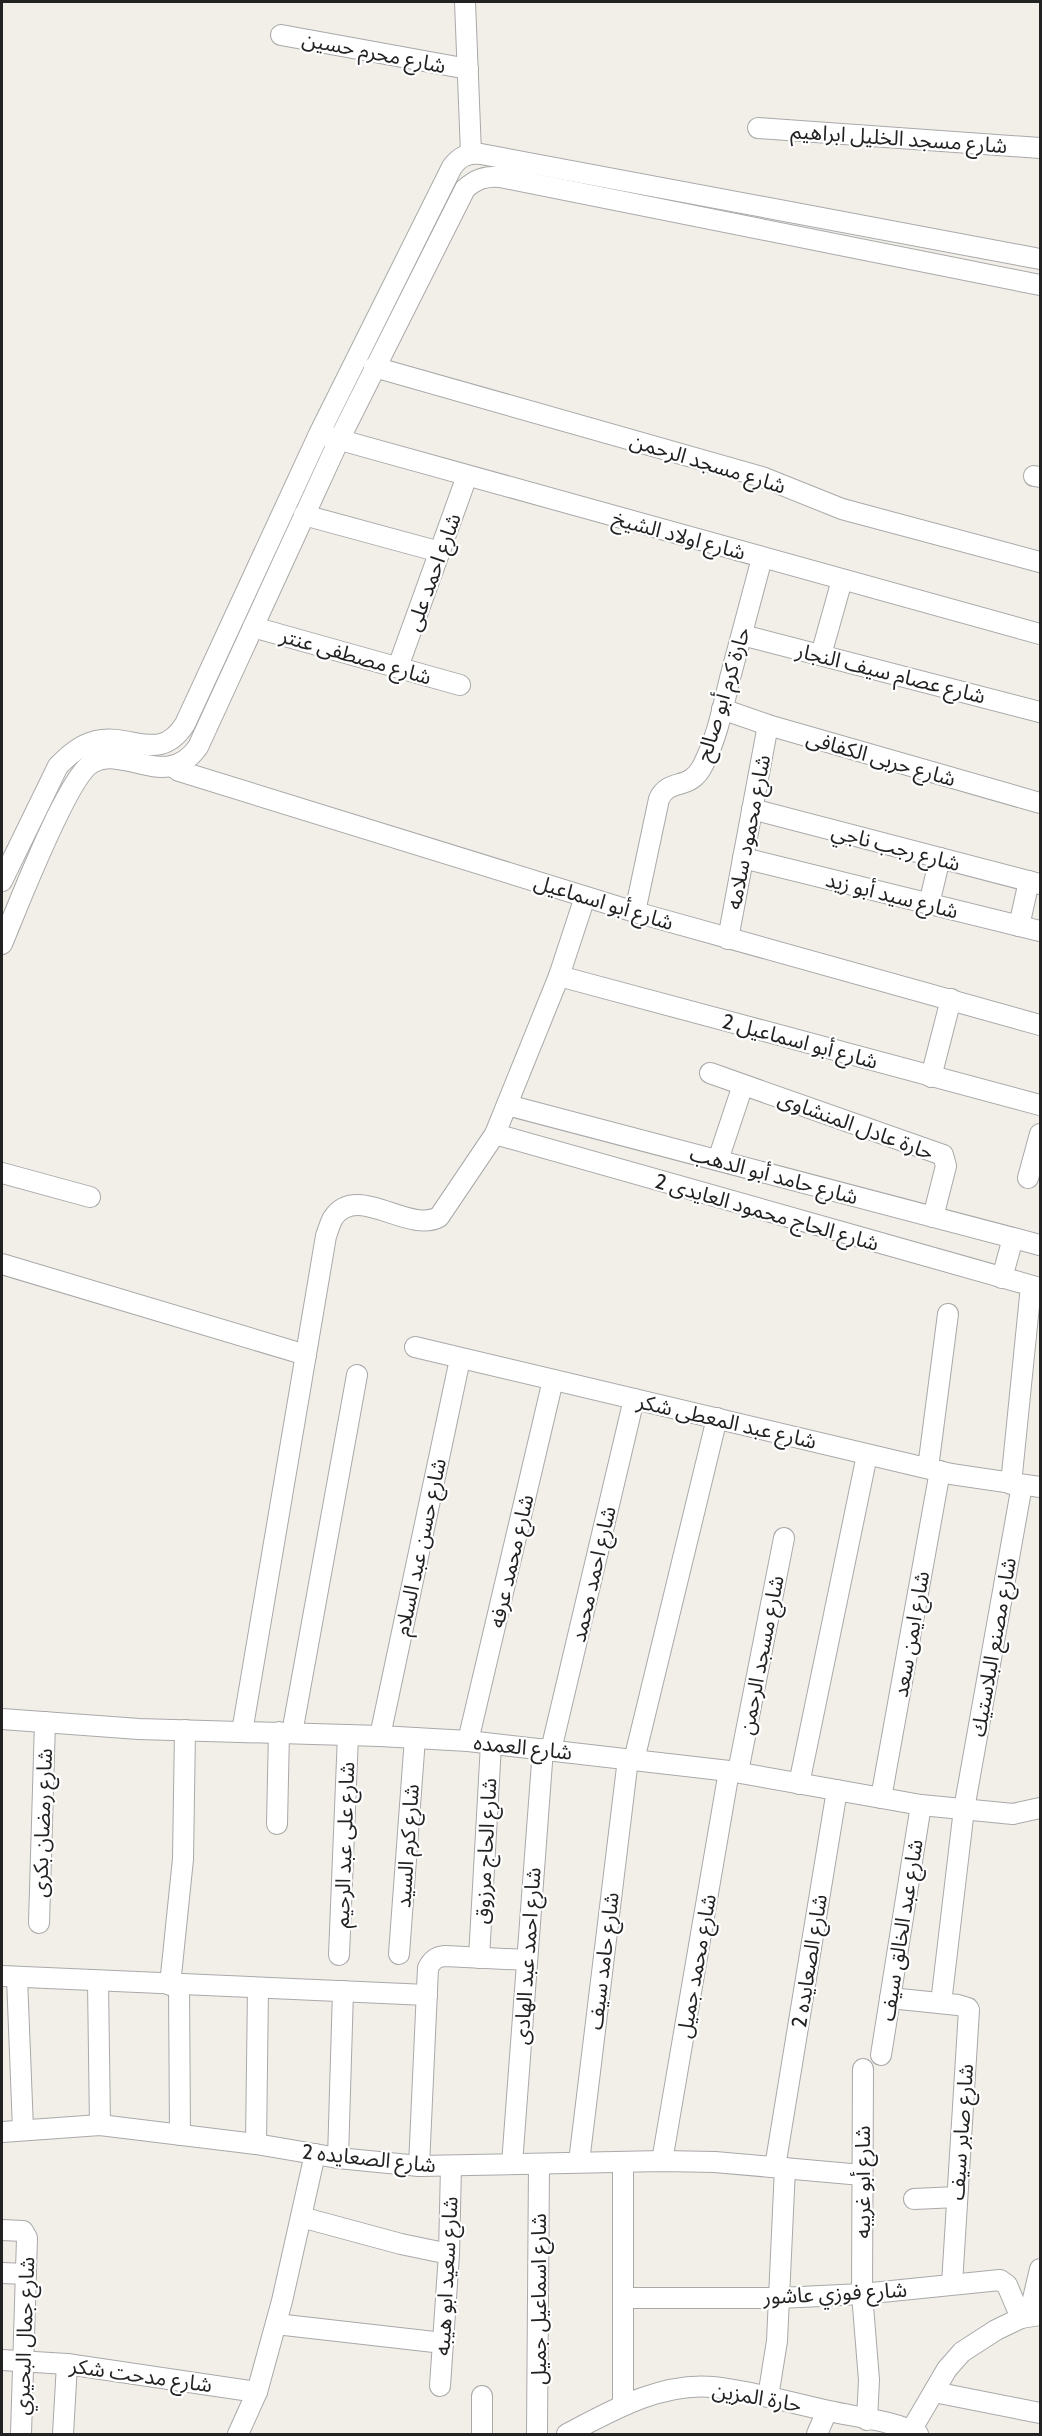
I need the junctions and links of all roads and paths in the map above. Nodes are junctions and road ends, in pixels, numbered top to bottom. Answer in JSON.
{"nodes":[{"id":1,"x":465,"y":2,"type":"edge"},
{"id":2,"x":281,"y":35,"type":"dead end"},
{"id":3,"x":468,"y":69,"type":"junction"},
{"id":4,"x":758,"y":128,"type":"dead end"},
{"id":5,"x":1041,"y":148,"type":"edge"},
{"id":6,"x":471,"y":153,"type":"junction"},
{"id":7,"x":926,"y":238,"type":"junction"},
{"id":8,"x":1041,"y":259,"type":"edge"},
{"id":9,"x":919,"y":261,"type":"junction"},
{"id":10,"x":1041,"y":285,"type":"edge"},
{"id":11,"x":374,"y":367,"type":"junction"},
{"id":12,"x":319,"y":434,"type":"junction"},
{"id":13,"x":339,"y":440,"type":"junction"},
{"id":14,"x":467,"y":476,"type":"junction"},
{"id":15,"x":304,"y":515,"type":"junction"},
{"id":16,"x":440,"y":552,"type":"junction"},
{"id":17,"x":762,"y":558,"type":"junction"},
{"id":18,"x":1041,"y":562,"type":"edge"},
{"id":19,"x":842,"y":580,"type":"junction"},
{"id":20,"x":253,"y":627,"type":"junction"},
{"id":21,"x":1041,"y":634,"type":"edge"},
{"id":22,"x":741,"y":635,"type":"junction"},
{"id":23,"x":821,"y":655,"type":"junction"},
{"id":24,"x":398,"y":667,"type":"junction"},
{"id":25,"x":460,"y":685,"type":"dead end"},
{"id":26,"x":722,"y":709,"type":"junction"},
{"id":27,"x":1041,"y":712,"type":"edge"},
{"id":28,"x":768,"y":725,"type":"junction"},
{"id":29,"x":98,"y":741,"type":"junction"},
{"id":30,"x":107,"y":759,"type":"junction"},
{"id":31,"x":172,"y":766,"type":"junction"},
{"id":32,"x":1041,"y":803,"type":"edge"},
{"id":33,"x":752,"y":809,"type":"junction"},
{"id":34,"x":743,"y":858,"type":"junction"},
{"id":35,"x":940,"y":858,"type":"junction"},
{"id":36,"x":12,"y":859,"type":"junction"},
{"id":37,"x":36,"y":865,"type":"junction"},
{"id":38,"x":2,"y":881,"type":"edge"},
{"id":39,"x":1035,"y":883,"type":"edge"},
{"id":40,"x":585,"y":897,"type":"junction"},
{"id":41,"x":929,"y":904,"type":"junction"},
{"id":42,"x":635,"y":912,"type":"junction"},
{"id":43,"x":1019,"y":926,"type":"junction"},
{"id":44,"x":1041,"y":931,"type":"edge"},
{"id":45,"x":728,"y":939,"type":"junction"},
{"id":46,"x":2,"y":944,"type":"edge"},
{"id":47,"x":559,"y":976,"type":"junction"},
{"id":48,"x":951,"y":999,"type":"junction"},
{"id":49,"x":1041,"y":1025,"type":"edge"},
{"id":50,"x":710,"y":1073,"type":"dead end"},
{"id":51,"x":931,"y":1077,"type":"junction"},
{"id":52,"x":743,"y":1085,"type":"junction"},
{"id":53,"x":507,"y":1105,"type":"junction"},
{"id":54,"x":1041,"y":1105,"type":"edge"},
{"id":55,"x":495,"y":1134,"type":"junction"},
{"id":56,"x":1041,"y":1134,"type":"edge"},
{"id":57,"x":718,"y":1160,"type":"junction"},
{"id":58,"x":2,"y":1173,"type":"edge"},
{"id":59,"x":1028,"y":1178,"type":"dead end"},
{"id":60,"x":90,"y":1197,"type":"dead end"},
{"id":61,"x":933,"y":1217,"type":"junction"},
{"id":62,"x":1013,"y":1238,"type":"junction"},
{"id":63,"x":1041,"y":1245,"type":"edge"},
{"id":64,"x":2,"y":1264,"type":"edge"},
{"id":65,"x":1002,"y":1278,"type":"junction"},
{"id":66,"x":1036,"y":1287,"type":"edge"},
{"id":67,"x":948,"y":1314,"type":"dead end"},
{"id":68,"x":415,"y":1347,"type":"dead end"},
{"id":69,"x":306,"y":1354,"type":"junction"},
{"id":70,"x":460,"y":1359,"type":"junction"},
{"id":71,"x":357,"y":1375,"type":"dead end"},
{"id":72,"x":553,"y":1380,"type":"junction"},
{"id":73,"x":634,"y":1399,"type":"junction"},
{"id":74,"x":717,"y":1418,"type":"junction"},
{"id":75,"x":867,"y":1455,"type":"junction"},
{"id":76,"x":934,"y":1470,"type":"junction"},
{"id":77,"x":1025,"y":1486,"type":"edge"},
{"id":78,"x":784,"y":1538,"type":"dead end"},
{"id":79,"x":2,"y":1719,"type":"edge"},
{"id":80,"x":45,"y":1722,"type":"junction"},
{"id":81,"x":185,"y":1730,"type":"junction"},
{"id":82,"x":242,"y":1732,"type":"junction"},
{"id":83,"x":286,"y":1733,"type":"junction"},
{"id":84,"x":348,"y":1735,"type":"junction"},
{"id":85,"x":380,"y":1736,"type":"junction"},
{"id":86,"x":415,"y":1738,"type":"junction"},
{"id":87,"x":468,"y":1742,"type":"junction"},
{"id":88,"x":491,"y":1744,"type":"junction"},
{"id":89,"x":547,"y":1750,"type":"junction"},
{"id":90,"x":631,"y":1760,"type":"junction"},
{"id":91,"x":733,"y":1771,"type":"junction"},
{"id":92,"x":799,"y":1784,"type":"junction"},
{"id":93,"x":837,"y":1790,"type":"junction"},
{"id":94,"x":881,"y":1798,"type":"junction"},
{"id":95,"x":921,"y":1804,"type":"junction"},
{"id":96,"x":1041,"y":1808,"type":"edge"},
{"id":97,"x":964,"y":1809,"type":"junction"},
{"id":98,"x":277,"y":1824,"type":"dead end"},
{"id":99,"x":39,"y":1923,"type":"dead end"},
{"id":100,"x":399,"y":1954,"type":"dead end"},
{"id":101,"x":339,"y":1955,"type":"dead end"},
{"id":102,"x":479,"y":1958,"type":"junction"},
{"id":103,"x":527,"y":1960,"type":"junction"},
{"id":104,"x":9,"y":1977,"type":"edge"},
{"id":105,"x":98,"y":1982,"type":"junction"},
{"id":106,"x":174,"y":1985,"type":"junction"},
{"id":107,"x":258,"y":1988,"type":"junction"},
{"id":108,"x":343,"y":1991,"type":"junction"},
{"id":109,"x":427,"y":1995,"type":"junction"},
{"id":110,"x":890,"y":1998,"type":"junction"},
{"id":111,"x":941,"y":2003,"type":"junction"},
{"id":112,"x":881,"y":2055,"type":"dead end"},
{"id":113,"x":863,"y":2069,"type":"dead end"},
{"id":114,"x":100,"y":2125,"type":"junction"},
{"id":115,"x":23,"y":2129,"type":"junction"},
{"id":116,"x":2,"y":2132,"type":"edge"},
{"id":117,"x":180,"y":2135,"type":"junction"},
{"id":118,"x":256,"y":2144,"type":"junction"},
{"id":119,"x":315,"y":2154,"type":"junction"},
{"id":120,"x":338,"y":2158,"type":"junction"},
{"id":121,"x":662,"y":2161,"type":"junction"},
{"id":122,"x":623,"y":2162,"type":"junction"},
{"id":123,"x":579,"y":2163,"type":"junction"},
{"id":124,"x":512,"y":2164,"type":"junction"},
{"id":125,"x":539,"y":2164,"type":"junction"},
{"id":126,"x":419,"y":2166,"type":"junction"},
{"id":127,"x":451,"y":2166,"type":"junction"},
{"id":128,"x":780,"y":2167,"type":"junction"},
{"id":129,"x":862,"y":2175,"type":"junction"},
{"id":130,"x":957,"y":2196,"type":"junction"},
{"id":131,"x":914,"y":2199,"type":"dead end"},
{"id":132,"x":301,"y":2217,"type":"junction"},
{"id":133,"x":2,"y":2230,"type":"edge"},
{"id":134,"x":448,"y":2254,"type":"junction"},
{"id":135,"x":1041,"y":2270,"type":"edge"},
{"id":136,"x":2,"y":2273,"type":"edge"},
{"id":137,"x":26,"y":2274,"type":"junction"},
{"id":138,"x":952,"y":2284,"type":"junction"},
{"id":139,"x":862,"y":2294,"type":"junction"},
{"id":140,"x":624,"y":2298,"type":"junction"},
{"id":141,"x":780,"y":2298,"type":"junction"},
{"id":142,"x":1030,"y":2316,"type":"edge"},
{"id":143,"x":276,"y":2324,"type":"junction"},
{"id":144,"x":443,"y":2343,"type":"junction"},
{"id":145,"x":2,"y":2360,"type":"edge"},
{"id":146,"x":24,"y":2360,"type":"junction"},
{"id":147,"x":67,"y":2364,"type":"junction"},
{"id":148,"x":440,"y":2386,"type":"dead end"},
{"id":149,"x":257,"y":2392,"type":"junction"},
{"id":150,"x":934,"y":2392,"type":"junction"},
{"id":151,"x":482,"y":2396,"type":"dead end"},
{"id":152,"x":768,"y":2397,"type":"junction"},
{"id":153,"x":623,"y":2405,"type":"junction"},
{"id":154,"x":827,"y":2411,"type":"junction"},
{"id":155,"x":1041,"y":2413,"type":"edge"},
{"id":156,"x":867,"y":2420,"type":"junction"},
{"id":157,"x":591,"y":2427,"type":"edge"},
{"id":158,"x":913,"y":2433,"type":"edge"},
{"id":159,"x":21,"y":2434,"type":"edge"},
{"id":160,"x":63,"y":2434,"type":"edge"},
{"id":161,"x":238,"y":2434,"type":"edge"},
{"id":162,"x":482,"y":2434,"type":"edge"},
{"id":163,"x":537,"y":2434,"type":"edge"},
{"id":164,"x":567,"y":2434,"type":"edge"},
{"id":165,"x":817,"y":2434,"type":"edge"}],
"edges":[{"from":1,"to":3,"type":"street"},
{"from":2,"to":3,"type":"street","name":"شارع محرم حسين"},
{"from":3,"to":6,"type":"street"},
{"from":4,"to":5,"type":"street","name":"شارع مسجد الخليل ابراهيم"},
{"from":6,"to":7,"type":"street"},
{"from":6,"to":12,"type":"street"},
{"from":7,"to":8,"type":"street"},
{"from":7,"to":9,"type":"street"},
{"from":9,"to":10,"type":"street"},
{"from":9,"to":11,"type":"street"},
{"from":11,"to":13,"type":"street"},
{"from":11,"to":18,"type":"street","name":"شارع مسجد الرحمن"},
{"from":12,"to":13,"type":"street","name":"شارع اولاد الشيخ"},
{"from":12,"to":29,"type":"street"},
{"from":13,"to":14,"type":"street","name":"شارع اولاد الشيخ"},
{"from":13,"to":15,"type":"street"},
{"from":14,"to":16,"type":"street","name":"شارع احمد على"},
{"from":14,"to":17,"type":"street","name":"شارع اولاد الشيخ"},
{"from":15,"to":16,"type":"street"},
{"from":15,"to":20,"type":"street"},
{"from":16,"to":24,"type":"street","name":"شارع احمد على"},
{"from":17,"to":19,"type":"street","name":"شارع اولاد الشيخ"},
{"from":17,"to":22,"type":"street","name":"حارة كرم أبو صالح"},
{"from":19,"to":21,"type":"street","name":"شارع اولاد الشيخ"},
{"from":19,"to":23,"type":"street"},
{"from":20,"to":24,"type":"street","name":"شارع مصطفى عنتر"},
{"from":20,"to":31,"type":"street"},
{"from":22,"to":23,"type":"street","name":"شارع عصام سيف النجار"},
{"from":22,"to":26,"type":"street","name":"حارة كرم أبو صالح"},
{"from":23,"to":27,"type":"street","name":"شارع عصام سيف النجار"},
{"from":24,"to":25,"type":"street","name":"شارع مصطفى عنتر"},
{"from":26,"to":28,"type":"street","name":"شارع حربى الكفافى"},
{"from":26,"to":42,"type":"street","name":"حارة كرم أبو صالح"},
{"from":28,"to":32,"type":"street","name":"شارع حربى الكفافى"},
{"from":28,"to":33,"type":"street","name":"شارع محمود سلامه"},
{"from":29,"to":30,"type":"street"},
{"from":29,"to":36,"type":"street"},
{"from":30,"to":31,"type":"street","name":"شارع أبو اسماعيل"},
{"from":30,"to":37,"type":"street"},
{"from":31,"to":40,"type":"street","name":"شارع أبو اسماعيل"},
{"from":33,"to":34,"type":"street","name":"شارع محمود سلامه"},
{"from":33,"to":35,"type":"street","name":"شارع رجب ناجي"},
{"from":34,"to":41,"type":"street","name":"شارع سيد أبو زيد"},
{"from":34,"to":45,"type":"street","name":"شارع محمود سلامه"},
{"from":35,"to":39,"type":"street","name":"شارع رجب ناجي"},
{"from":35,"to":41,"type":"street"},
{"from":36,"to":37,"type":"street"},
{"from":36,"to":38,"type":"street"},
{"from":37,"to":46,"type":"street"},
{"from":39,"to":43,"type":"street"},
{"from":40,"to":42,"type":"street","name":"شارع أبو اسماعيل"},
{"from":40,"to":47,"type":"street"},
{"from":41,"to":43,"type":"street","name":"شارع سيد أبو زيد"},
{"from":42,"to":45,"type":"street","name":"شارع أبو اسماعيل"},
{"from":43,"to":44,"type":"street","name":"شارع سيد أبو زيد"},
{"from":45,"to":48,"type":"street","name":"شارع أبو اسماعيل"},
{"from":47,"to":51,"type":"street","name":"شارع أبو اسماعيل 2"},
{"from":47,"to":53,"type":"street"},
{"from":48,"to":49,"type":"street","name":"شارع أبو اسماعيل"},
{"from":48,"to":51,"type":"street"},
{"from":50,"to":52,"type":"street","name":"حارة عادل المنشاوى"},
{"from":51,"to":54,"type":"street","name":"شارع أبو اسماعيل 2"},
{"from":52,"to":57,"type":"street"},
{"from":52,"to":61,"type":"street","name":"حارة عادل المنشاوى"},
{"from":53,"to":55,"type":"street"},
{"from":53,"to":57,"type":"street","name":"شارع حامد أبو الدهب"},
{"from":55,"to":65,"type":"street","name":"شارع الحاج محمود العايدى 2"},
{"from":55,"to":69,"type":"street"},
{"from":56,"to":59,"type":"street"},
{"from":57,"to":61,"type":"street","name":"شارع حامد أبو الدهب"},
{"from":58,"to":60,"type":"street"},
{"from":61,"to":62,"type":"street","name":"شارع حامد أبو الدهب"},
{"from":62,"to":63,"type":"street","name":"شارع حامد أبو الدهب"},
{"from":62,"to":65,"type":"street"},
{"from":64,"to":69,"type":"street"},
{"from":65,"to":66,"type":"street","name":"شارع الحاج محمود العايدى 2"},
{"from":66,"to":77,"type":"street","name":"شارع مصنع البلاستيك"},
{"from":67,"to":76,"type":"street","name":"شارع ايمن سعد"},
{"from":68,"to":70,"type":"street","name":"شارع عبد المعطى شكر"},
{"from":69,"to":82,"type":"street"},
{"from":70,"to":72,"type":"street","name":"شارع عبد المعطى شكر"},
{"from":70,"to":85,"type":"street","name":"شارع حسن عبد السلام"},
{"from":71,"to":83,"type":"street"},
{"from":72,"to":73,"type":"street","name":"شارع عبد المعطى شكر"},
{"from":72,"to":87,"type":"street","name":"شارع محمد عرفه"},
{"from":73,"to":74,"type":"street","name":"شارع عبد المعطى شكر"},
{"from":73,"to":89,"type":"street","name":"شارع احمد محمد"},
{"from":74,"to":75,"type":"street","name":"شارع عبد المعطى شكر"},
{"from":74,"to":90,"type":"street","name":"شارع حامد سيف"},
{"from":75,"to":76,"type":"street","name":"شارع عبد المعطى شكر"},
{"from":75,"to":92,"type":"street"},
{"from":76,"to":77,"type":"street","name":"شارع عبد المعطى شكر"},
{"from":76,"to":94,"type":"street","name":"شارع ايمن سعد"},
{"from":77,"to":97,"type":"street","name":"شارع مصنع البلاستيك"},
{"from":78,"to":91,"type":"street","name":"شارع مسجد الرحمن"},
{"from":79,"to":80,"type":"street","name":"شارع العمده"},
{"from":80,"to":81,"type":"street","name":"شارع العمده"},
{"from":80,"to":99,"type":"street","name":"شارع رمضان بكرى"},
{"from":81,"to":82,"type":"street","name":"شارع العمده"},
{"from":81,"to":106,"type":"street"},
{"from":82,"to":83,"type":"street","name":"شارع العمده"},
{"from":83,"to":84,"type":"street","name":"شارع العمده"},
{"from":83,"to":98,"type":"street"},
{"from":84,"to":85,"type":"street","name":"شارع العمده"},
{"from":84,"to":101,"type":"street","name":"شارع على عبد الرحيم"},
{"from":85,"to":86,"type":"street","name":"شارع العمده"},
{"from":86,"to":87,"type":"street","name":"شارع العمده"},
{"from":86,"to":100,"type":"street","name":"شارع كرم السيد"},
{"from":87,"to":88,"type":"street","name":"شارع العمده"},
{"from":88,"to":89,"type":"street","name":"شارع العمده"},
{"from":88,"to":102,"type":"street","name":"شارع الحاج مرزوق"},
{"from":89,"to":90,"type":"street","name":"شارع العمده"},
{"from":89,"to":103,"type":"street","name":"شارع احمد عبد الهادى"},
{"from":90,"to":91,"type":"street","name":"شارع العمده"},
{"from":90,"to":123,"type":"street","name":"شارع حامد سيف"},
{"from":91,"to":92,"type":"street","name":"شارع العمده"},
{"from":91,"to":121,"type":"street","name":"شارع محمد جميل"},
{"from":92,"to":93,"type":"street","name":"شارع العمده"},
{"from":93,"to":94,"type":"street","name":"شارع العمده"},
{"from":93,"to":128,"type":"street","name":"شارع الصعايده 2"},
{"from":94,"to":95,"type":"street","name":"شارع العمده"},
{"from":95,"to":97,"type":"street","name":"شارع العمده"},
{"from":95,"to":110,"type":"street","name":"شارع عبد الخالق سيف"},
{"from":96,"to":97,"type":"street","name":"شارع العمده"},
{"from":97,"to":111,"type":"street"},
{"from":102,"to":103,"type":"street"},
{"from":102,"to":109,"type":"street"},
{"from":103,"to":124,"type":"street","name":"شارع احمد عبد الهادى"},
{"from":104,"to":105,"type":"street"},
{"from":104,"to":115,"type":"street"},
{"from":105,"to":106,"type":"street"},
{"from":105,"to":114,"type":"street"},
{"from":106,"to":107,"type":"street"},
{"from":106,"to":117,"type":"street"},
{"from":107,"to":108,"type":"street"},
{"from":107,"to":118,"type":"street"},
{"from":108,"to":109,"type":"street"},
{"from":108,"to":120,"type":"street"},
{"from":109,"to":126,"type":"street"},
{"from":110,"to":111,"type":"street","name":"شارع صابر سيف"},
{"from":110,"to":112,"type":"street","name":"شارع عبد الخالق سيف"},
{"from":111,"to":130,"type":"street","name":"شارع صابر سيف"},
{"from":113,"to":129,"type":"street","name":"شارع أبو غريبه"},
{"from":114,"to":115,"type":"street","name":"شارع الصعايده 2"},
{"from":114,"to":117,"type":"street","name":"شارع الصعايده 2"},
{"from":115,"to":116,"type":"street","name":"شارع الصعايده 2"},
{"from":117,"to":118,"type":"street","name":"شارع الصعايده 2"},
{"from":118,"to":119,"type":"street","name":"شارع الصعايده 2"},
{"from":119,"to":120,"type":"street","name":"شارع الصعايده 2"},
{"from":119,"to":132,"type":"street"},
{"from":120,"to":126,"type":"street","name":"شارع الصعايده 2"},
{"from":121,"to":122,"type":"street","name":"شارع الصعايده 2"},
{"from":121,"to":128,"type":"street","name":"شارع الصعايده 2"},
{"from":122,"to":123,"type":"street","name":"شارع الصعايده 2"},
{"from":122,"to":140,"type":"street"},
{"from":123,"to":125,"type":"street","name":"شارع الصعايده 2"},
{"from":124,"to":125,"type":"street","name":"شارع الصعايده 2"},
{"from":124,"to":127,"type":"street","name":"شارع الصعايده 2"},
{"from":125,"to":163,"type":"street","name":"شارع اسماعيل جميل"},
{"from":126,"to":127,"type":"street","name":"شارع الصعايده 2"},
{"from":127,"to":134,"type":"street","name":"شارع سعيد ابو هيبه"},
{"from":128,"to":129,"type":"street","name":"شارع الصعايده 2"},
{"from":128,"to":141,"type":"street"},
{"from":129,"to":139,"type":"street","name":"شارع أبو غريبه"},
{"from":130,"to":131,"type":"street"},
{"from":130,"to":138,"type":"street","name":"شارع صابر سيف"},
{"from":132,"to":134,"type":"street"},
{"from":132,"to":143,"type":"street"},
{"from":133,"to":137,"type":"street","name":"شارع جمال البحيري"},
{"from":134,"to":144,"type":"street","name":"شارع سعيد ابو هيبه"},
{"from":135,"to":142,"type":"street"},
{"from":136,"to":137,"type":"street"},
{"from":137,"to":146,"type":"street","name":"شارع جمال البحيري"},
{"from":138,"to":139,"type":"street","name":"شارع فوزي عاشور"},
{"from":138,"to":142,"type":"street","name":"شارع فوزي عاشور"},
{"from":139,"to":141,"type":"street","name":"شارع فوزي عاشور"},
{"from":139,"to":156,"type":"street","name":"شارع أبو غريبه"},
{"from":140,"to":141,"type":"street","name":"شارع فوزي عاشور"},
{"from":140,"to":153,"type":"street"},
{"from":141,"to":152,"type":"street"},
{"from":142,"to":150,"type":"street"},
{"from":143,"to":144,"type":"street"},
{"from":143,"to":149,"type":"street"},
{"from":144,"to":148,"type":"street","name":"شارع سعيد ابو هيبه"},
{"from":145,"to":146,"type":"street","name":"شارع مدحت شكر"},
{"from":146,"to":147,"type":"street","name":"شارع مدحت شكر"},
{"from":146,"to":159,"type":"street","name":"شارع جمال البحيري"},
{"from":147,"to":149,"type":"street","name":"شارع مدحت شكر"},
{"from":147,"to":160,"type":"street"},
{"from":149,"to":161,"type":"street"},
{"from":150,"to":155,"type":"street"},
{"from":150,"to":158,"type":"street"},
{"from":151,"to":162,"type":"street"},
{"from":152,"to":153,"type":"street","name":"حارة المزين"},
{"from":152,"to":154,"type":"street","name":"حارة المزين"},
{"from":153,"to":157,"type":"street","name":"حارة المزين"},
{"from":154,"to":156,"type":"street","name":"حارة المزين"},
{"from":154,"to":165,"type":"street"},
{"from":156,"to":158,"type":"street","name":"حارة المزين"},
{"from":157,"to":164,"type":"street","name":"حارة المزين"}]}
